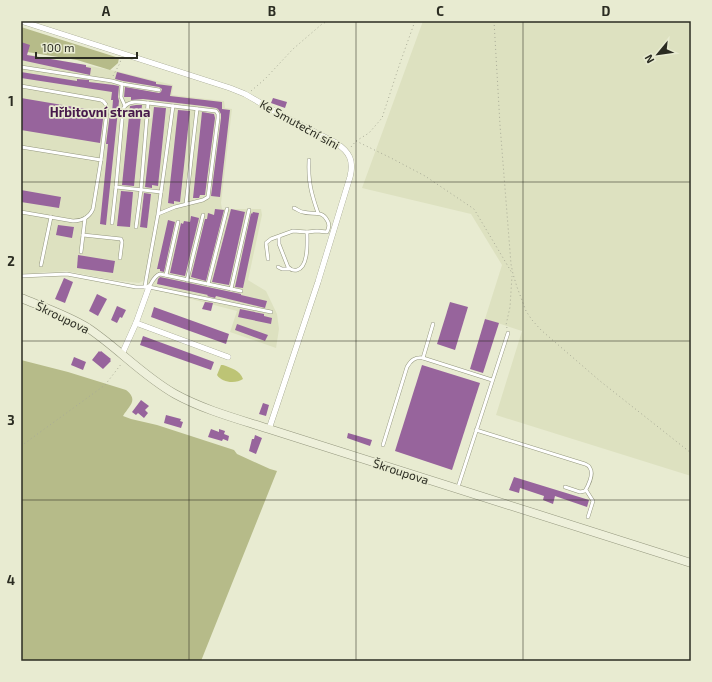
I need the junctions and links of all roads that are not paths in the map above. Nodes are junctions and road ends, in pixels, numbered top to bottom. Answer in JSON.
{"nodes":[{"id":1,"x":21,"y":21,"type":"edge"},
{"id":2,"x":21,"y":67,"type":"edge"},
{"id":3,"x":122,"y":84,"type":"junction"},
{"id":4,"x":21,"y":86,"type":"edge"},
{"id":5,"x":159,"y":90,"type":"dead end"},
{"id":6,"x":148,"y":103,"type":"junction"},
{"id":7,"x":124,"y":106,"type":"junction"},
{"id":8,"x":172,"y":106,"type":"junction"},
{"id":9,"x":197,"y":109,"type":"junction"},
{"id":10,"x":21,"y":147,"type":"edge"},
{"id":11,"x":101,"y":160,"type":"junction"},
{"id":12,"x":310,"y":160,"type":"dead end"},
{"id":13,"x":116,"y":187,"type":"junction"},
{"id":14,"x":141,"y":190,"type":"junction"},
{"id":15,"x":161,"y":192,"type":"junction"},
{"id":16,"x":186,"y":204,"type":"junction"},
{"id":17,"x":294,"y":208,"type":"dead end"},
{"id":18,"x":226,"y":209,"type":"dead end"},
{"id":19,"x":249,"y":210,"type":"dead end"},
{"id":20,"x":21,"y":212,"type":"edge"},
{"id":21,"x":318,"y":213,"type":"junction"},
{"id":22,"x":158,"y":214,"type":"junction"},
{"id":23,"x":203,"y":215,"type":"dead end"},
{"id":24,"x":51,"y":217,"type":"junction"},
{"id":25,"x":85,"y":218,"type":"junction"},
{"id":26,"x":178,"y":222,"type":"dead end"},
{"id":27,"x":112,"y":223,"type":"dead end"},
{"id":28,"x":136,"y":227,"type":"dead end"},
{"id":29,"x":307,"y":232,"type":"junction"},
{"id":30,"x":327,"y":232,"type":"junction"},
{"id":31,"x":83,"y":235,"type":"junction"},
{"id":32,"x":279,"y":237,"type":"junction"},
{"id":33,"x":331,"y":240,"type":"junction"},
{"id":34,"x":81,"y":252,"type":"dead end"},
{"id":35,"x":120,"y":258,"type":"dead end"},
{"id":36,"x":268,"y":259,"type":"dead end"},
{"id":37,"x":41,"y":266,"type":"dead end"},
{"id":38,"x":278,"y":267,"type":"dead end"},
{"id":39,"x":289,"y":269,"type":"junction"},
{"id":40,"x":21,"y":276,"type":"edge"},
{"id":41,"x":166,"y":276,"type":"junction"},
{"id":42,"x":187,"y":280,"type":"junction"},
{"id":43,"x":208,"y":284,"type":"junction"},
{"id":44,"x":147,"y":287,"type":"junction"},
{"id":45,"x":230,"y":289,"type":"junction"},
{"id":46,"x":241,"y":291,"type":"dead end"},
{"id":47,"x":21,"y":298,"type":"edge"},
{"id":48,"x":270,"y":312,"type":"dead end"},
{"id":49,"x":136,"y":323,"type":"junction"},
{"id":50,"x":433,"y":324,"type":"dead end"},
{"id":51,"x":508,"y":332,"type":"road end"},
{"id":52,"x":124,"y":356,"type":"junction"},
{"id":53,"x":228,"y":358,"type":"dead end"},
{"id":54,"x":423,"y":358,"type":"junction"},
{"id":55,"x":492,"y":380,"type":"junction"},
{"id":56,"x":269,"y":430,"type":"junction"},
{"id":57,"x":476,"y":430,"type":"junction"},
{"id":58,"x":383,"y":445,"type":"dead end"},
{"id":59,"x":565,"y":487,"type":"dead end"},
{"id":60,"x":457,"y":489,"type":"junction"},
{"id":61,"x":586,"y":490,"type":"junction"},
{"id":62,"x":588,"y":517,"type":"dead end"},
{"id":63,"x":691,"y":563,"type":"edge"}],
"edges":[{"from":1,"to":33,"type":"street","name":"Ke Smuteční síni"},
{"from":2,"to":3,"type":"lane"},
{"from":3,"to":5,"type":"lane"},
{"from":3,"to":7,"type":"lane"},
{"from":4,"to":11,"type":"lane"},
{"from":6,"to":7,"type":"lane"},
{"from":6,"to":8,"type":"lane"},
{"from":6,"to":14,"type":"lane"},
{"from":7,"to":13,"type":"lane"},
{"from":8,"to":9,"type":"lane"},
{"from":8,"to":15,"type":"lane"},
{"from":9,"to":16,"type":"lane"},
{"from":9,"to":16,"type":"lane"},
{"from":10,"to":11,"type":"lane"},
{"from":11,"to":25,"type":"lane"},
{"from":12,"to":21,"type":"lane"},
{"from":13,"to":14,"type":"lane"},
{"from":13,"to":27,"type":"lane"},
{"from":14,"to":15,"type":"lane"},
{"from":14,"to":28,"type":"lane"},
{"from":15,"to":22,"type":"lane"},
{"from":16,"to":22,"type":"lane"},
{"from":17,"to":21,"type":"lane"},
{"from":18,"to":43,"type":"lane"},
{"from":19,"to":45,"type":"lane"},
{"from":20,"to":24,"type":"lane"},
{"from":21,"to":30,"type":"lane"},
{"from":22,"to":44,"type":"lane"},
{"from":23,"to":42,"type":"lane"},
{"from":24,"to":25,"type":"lane"},
{"from":24,"to":37,"type":"lane"},
{"from":25,"to":31,"type":"lane"},
{"from":26,"to":41,"type":"lane"},
{"from":29,"to":30,"type":"lane"},
{"from":29,"to":32,"type":"lane"},
{"from":29,"to":39,"type":"lane"},
{"from":30,"to":33,"type":"lane"},
{"from":31,"to":34,"type":"lane"},
{"from":31,"to":35,"type":"lane"},
{"from":32,"to":36,"type":"lane"},
{"from":32,"to":39,"type":"lane"},
{"from":33,"to":56,"type":"street","name":"Ke Smuteční síni"},
{"from":38,"to":39,"type":"lane"},
{"from":40,"to":44,"type":"lane"},
{"from":41,"to":42,"type":"lane"},
{"from":41,"to":44,"type":"lane"},
{"from":42,"to":43,"type":"lane"},
{"from":43,"to":45,"type":"lane"},
{"from":44,"to":48,"type":"lane"},
{"from":44,"to":49,"type":"street"},
{"from":45,"to":46,"type":"lane"},
{"from":47,"to":52,"type":"street","name":"Škroupova"},
{"from":49,"to":52,"type":"street"},
{"from":49,"to":53,"type":"street"},
{"from":50,"to":54,"type":"lane"},
{"from":51,"to":55,"type":"lane"},
{"from":52,"to":56,"type":"street","name":"Škroupova"},
{"from":54,"to":55,"type":"lane"},
{"from":54,"to":58,"type":"lane"},
{"from":55,"to":57,"type":"lane"},
{"from":56,"to":60,"type":"street","name":"Škroupova"},
{"from":57,"to":60,"type":"lane"},
{"from":57,"to":61,"type":"lane"},
{"from":59,"to":61,"type":"lane"},
{"from":60,"to":63,"type":"street","name":"Škroupova"},
{"from":61,"to":62,"type":"lane"}]}
